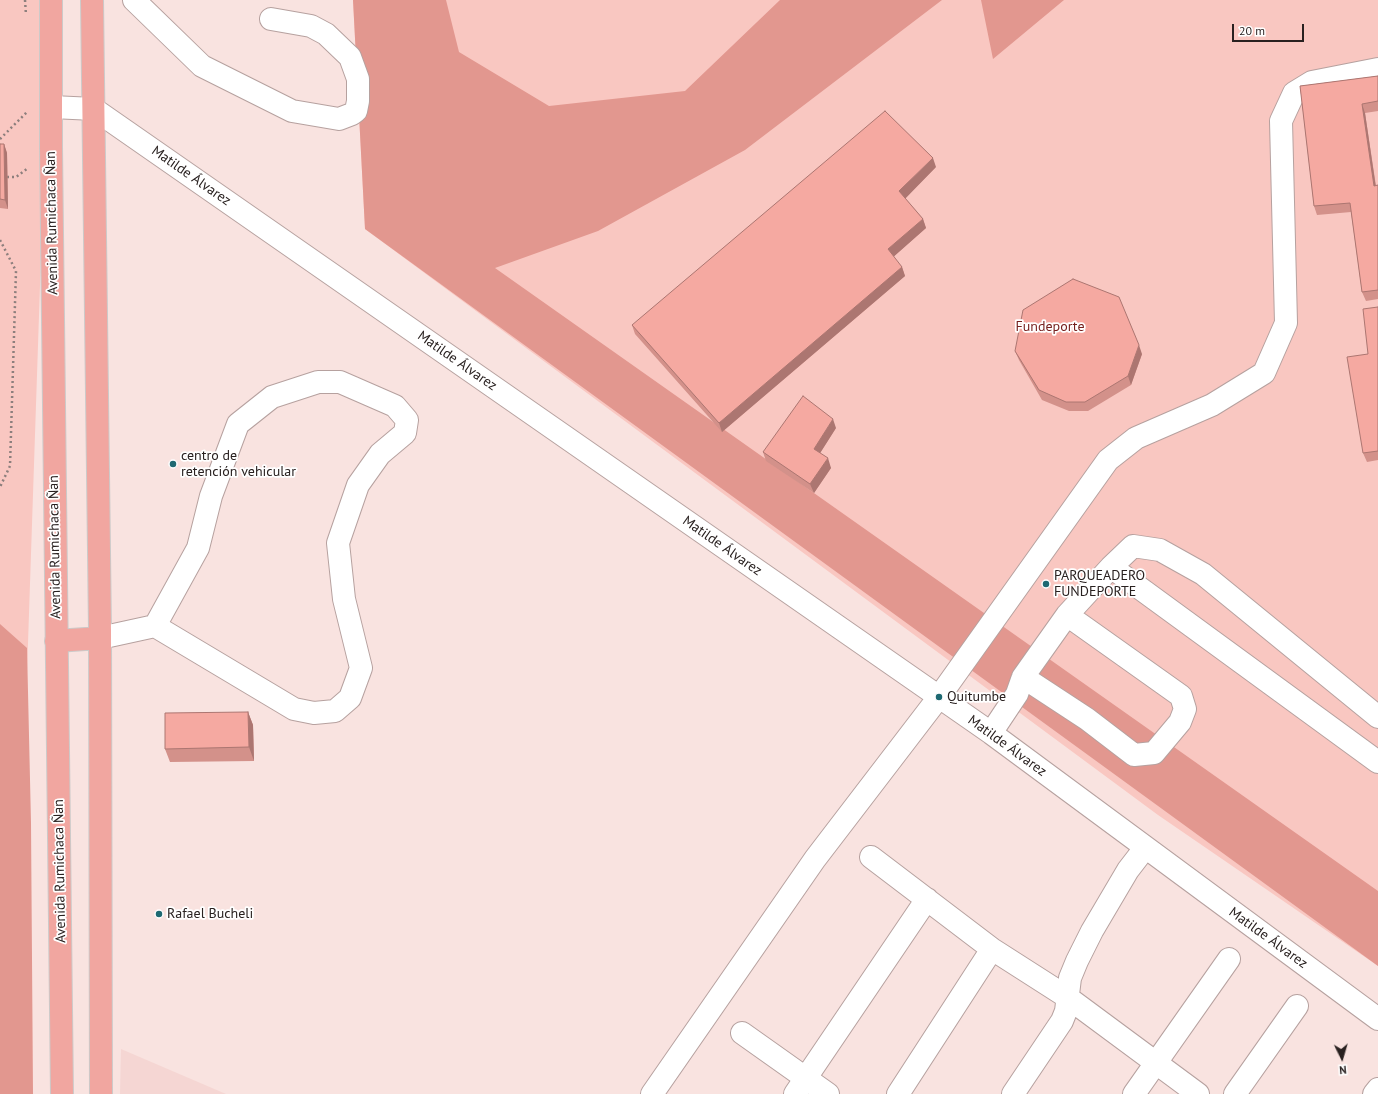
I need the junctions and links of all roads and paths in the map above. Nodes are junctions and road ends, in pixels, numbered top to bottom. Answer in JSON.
{"nodes":[{"id":1,"x":51,"y":0,"type":"edge"},
{"id":2,"x":92,"y":0,"type":"edge"},
{"id":3,"x":134,"y":0,"type":"edge"},
{"id":4,"x":271,"y":19,"type":"dead end"},
{"id":5,"x":1378,"y":69,"type":"edge"},
{"id":6,"x":52,"y":107,"type":"junction"},
{"id":7,"x":94,"y":109,"type":"junction"},
{"id":8,"x":29,"y":110,"type":"dead end"},
{"id":9,"x":0,"y":139,"type":"edge"},
{"id":10,"x":7,"y":176,"type":"dead end"},
{"id":11,"x":16,"y":176,"type":"dead end"},
{"id":12,"x":0,"y":240,"type":"edge"},
{"id":13,"x":0,"y":487,"type":"edge"},
{"id":14,"x":1110,"y":567,"type":"junction"},
{"id":15,"x":1067,"y":615,"type":"junction"},
{"id":16,"x":155,"y":626,"type":"junction"},
{"id":17,"x":100,"y":638,"type":"junction"},
{"id":18,"x":56,"y":640,"type":"junction"},
{"id":19,"x":1023,"y":677,"type":"junction"},
{"id":20,"x":939,"y":697,"type":"junction"},
{"id":21,"x":1378,"y":717,"type":"edge"},
{"id":22,"x":984,"y":729,"type":"junction"},
{"id":23,"x":1378,"y":762,"type":"edge"},
{"id":24,"x":1145,"y":848,"type":"junction"},
{"id":25,"x":871,"y":857,"type":"dead end"},
{"id":26,"x":927,"y":899,"type":"junction"},
{"id":27,"x":992,"y":949,"type":"junction"},
{"id":28,"x":1229,"y":959,"type":"dead end"},
{"id":29,"x":1067,"y":997,"type":"junction"},
{"id":30,"x":1297,"y":1006,"type":"dead end"},
{"id":31,"x":1378,"y":1019,"type":"edge"},
{"id":32,"x":742,"y":1033,"type":"dead end"},
{"id":33,"x":1156,"y":1064,"type":"junction"},
{"id":34,"x":801,"y":1086,"type":"edge"},
{"id":35,"x":1378,"y":1089,"type":"edge"},
{"id":36,"x":62,"y":1094,"type":"edge"},
{"id":37,"x":101,"y":1094,"type":"edge"},
{"id":38,"x":652,"y":1094,"type":"edge"},
{"id":39,"x":828,"y":1094,"type":"edge"},
{"id":40,"x":898,"y":1094,"type":"edge"},
{"id":41,"x":1013,"y":1094,"type":"edge"},
{"id":42,"x":1134,"y":1094,"type":"edge"},
{"id":43,"x":1198,"y":1094,"type":"edge"},
{"id":44,"x":1235,"y":1094,"type":"edge"},
{"id":45,"x":1374,"y":1094,"type":"edge"}],
"edges":[{"from":1,"to":6,"type":"main road","name":"Avenida Rumichaca Ñan"},
{"from":2,"to":7,"type":"main road"},
{"from":3,"to":4,"type":"street"},
{"from":5,"to":20,"type":"street"},
{"from":6,"to":7,"type":"street"},
{"from":6,"to":18,"type":"main road","name":"Avenida Rumichaca Ñan"},
{"from":7,"to":17,"type":"main road"},
{"from":7,"to":20,"type":"street","name":"Matilde Álvarez"},
{"from":8,"to":9,"type":"path"},
{"from":10,"to":11,"type":"path"},
{"from":12,"to":13,"type":"path"},
{"from":14,"to":15,"type":"street"},
{"from":14,"to":21,"type":"street"},
{"from":14,"to":23,"type":"street"},
{"from":15,"to":19,"type":"street"},
{"from":15,"to":19,"type":"street"},
{"from":16,"to":16,"type":"street"},
{"from":16,"to":17,"type":"street"},
{"from":17,"to":18,"type":"main road"},
{"from":17,"to":37,"type":"main road"},
{"from":18,"to":36,"type":"main road","name":"Avenida Rumichaca Ñan"},
{"from":19,"to":22,"type":"street"},
{"from":20,"to":22,"type":"street","name":"Matilde Álvarez"},
{"from":20,"to":38,"type":"street"},
{"from":22,"to":24,"type":"street","name":"Matilde Álvarez"},
{"from":24,"to":29,"type":"street"},
{"from":24,"to":31,"type":"street","name":"Matilde Álvarez"},
{"from":25,"to":26,"type":"street"},
{"from":26,"to":27,"type":"street"},
{"from":26,"to":34,"type":"street"},
{"from":27,"to":29,"type":"street"},
{"from":27,"to":40,"type":"street"},
{"from":28,"to":33,"type":"street"},
{"from":29,"to":33,"type":"street"},
{"from":29,"to":41,"type":"street"},
{"from":30,"to":44,"type":"street"},
{"from":32,"to":34,"type":"street"},
{"from":33,"to":42,"type":"street"},
{"from":33,"to":43,"type":"street"},
{"from":34,"to":39,"type":"street"},
{"from":35,"to":45,"type":"street"}]}
